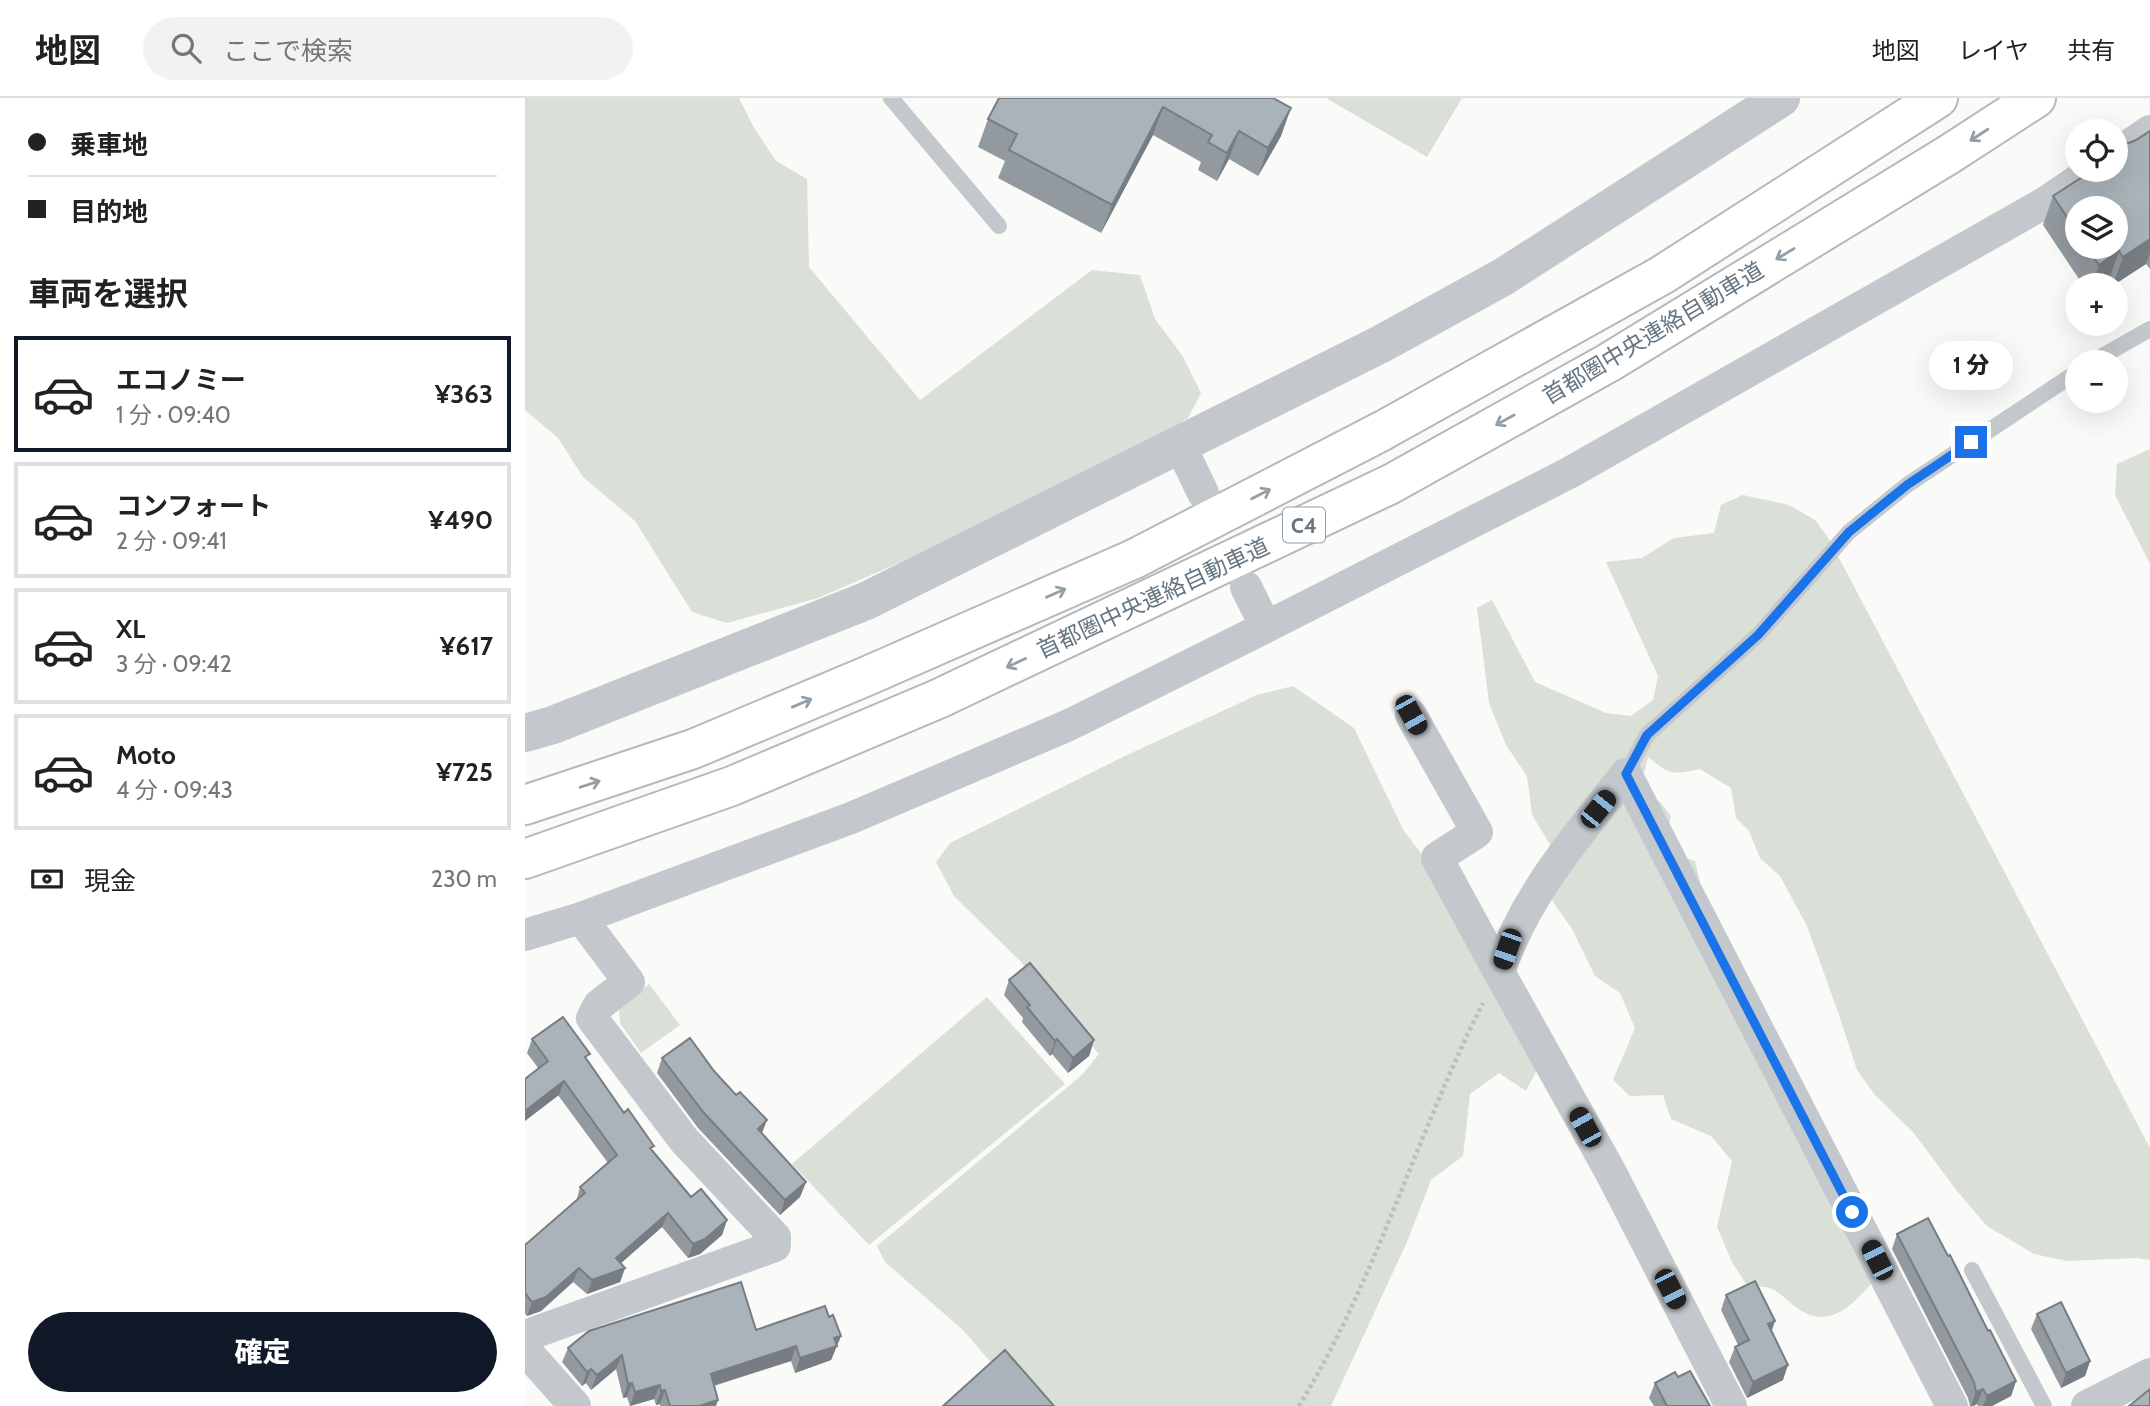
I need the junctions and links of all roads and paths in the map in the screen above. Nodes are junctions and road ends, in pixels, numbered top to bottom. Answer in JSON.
{"nodes":[{"id":1,"x":891,"y":98,"type":"edge"},
{"id":2,"x":1781,"y":98,"type":"edge"},
{"id":3,"x":1938,"y":98,"type":"edge"},
{"id":4,"x":2036,"y":98,"type":"edge"},
{"id":5,"x":2150,"y":131,"type":"edge"},
{"id":6,"x":2128,"y":146,"type":"edge"},
{"id":7,"x":2075,"y":182,"type":"edge"},
{"id":8,"x":999,"y":226,"type":"dead end"},
{"id":9,"x":2150,"y":329,"type":"edge"},
{"id":10,"x":2113,"y":350,"type":"edge"},
{"id":11,"x":2065,"y":380,"type":"edge"},
{"id":12,"x":1180,"y":445,"type":"junction"},
{"id":13,"x":1203,"y":493,"type":"dead end"},
{"id":14,"x":1245,"y":587,"type":"dead end"},
{"id":15,"x":1266,"y":627,"type":"junction"},
{"id":16,"x":1411,"y":715,"type":"dead end"},
{"id":17,"x":525,"y":733,"type":"edge"},
{"id":18,"x":1626,"y":774,"type":"junction"},
{"id":19,"x":525,"y":805,"type":"edge"},
{"id":20,"x":525,"y":859,"type":"edge"},
{"id":21,"x":581,"y":918,"type":"junction"},
{"id":22,"x":525,"y":935,"type":"edge"},
{"id":23,"x":1499,"y":972,"type":"junction"},
{"id":24,"x":1972,"y":1270,"type":"dead end"},
{"id":25,"x":525,"y":1336,"type":"edge"},
{"id":26,"x":525,"y":1350,"type":"edge"},
{"id":27,"x":2150,"y":1374,"type":"edge"},
{"id":28,"x":2125,"y":1399,"type":"edge"},
{"id":29,"x":575,"y":1406,"type":"edge"},
{"id":30,"x":1299,"y":1406,"type":"edge"},
{"id":31,"x":1731,"y":1406,"type":"edge"},
{"id":32,"x":1952,"y":1406,"type":"edge"},
{"id":33,"x":2044,"y":1406,"type":"edge"},
{"id":34,"x":2087,"y":1406,"type":"edge"}],
"edges":[{"from":1,"to":8,"type":"lane"},
{"from":2,"to":12,"type":"street"},
{"from":19,"to":3,"type":"highway","name":"首都圏中央連絡自動車道","number":"C4","one_way":true},
{"from":4,"to":20,"type":"highway","name":"首都圏中央連絡自動車道","number":"C4","one_way":true},
{"from":5,"to":6,"type":"street"},
{"from":7,"to":15,"type":"street"},
{"from":9,"to":10,"type":"lane"},
{"from":11,"to":18,"type":"lane"},
{"from":12,"to":13,"type":"street"},
{"from":12,"to":17,"type":"street"},
{"from":14,"to":15,"type":"street"},
{"from":15,"to":21,"type":"street"},
{"from":16,"to":23,"type":"street"},
{"from":18,"to":23,"type":"street"},
{"from":18,"to":32,"type":"street"},
{"from":21,"to":22,"type":"street"},
{"from":21,"to":25,"type":"street"},
{"from":23,"to":30,"type":"path"},
{"from":23,"to":31,"type":"street"},
{"from":24,"to":33,"type":"lane"},
{"from":26,"to":29,"type":"street"},
{"from":27,"to":28,"type":"street"},
{"from":28,"to":34,"type":"street"}]}
